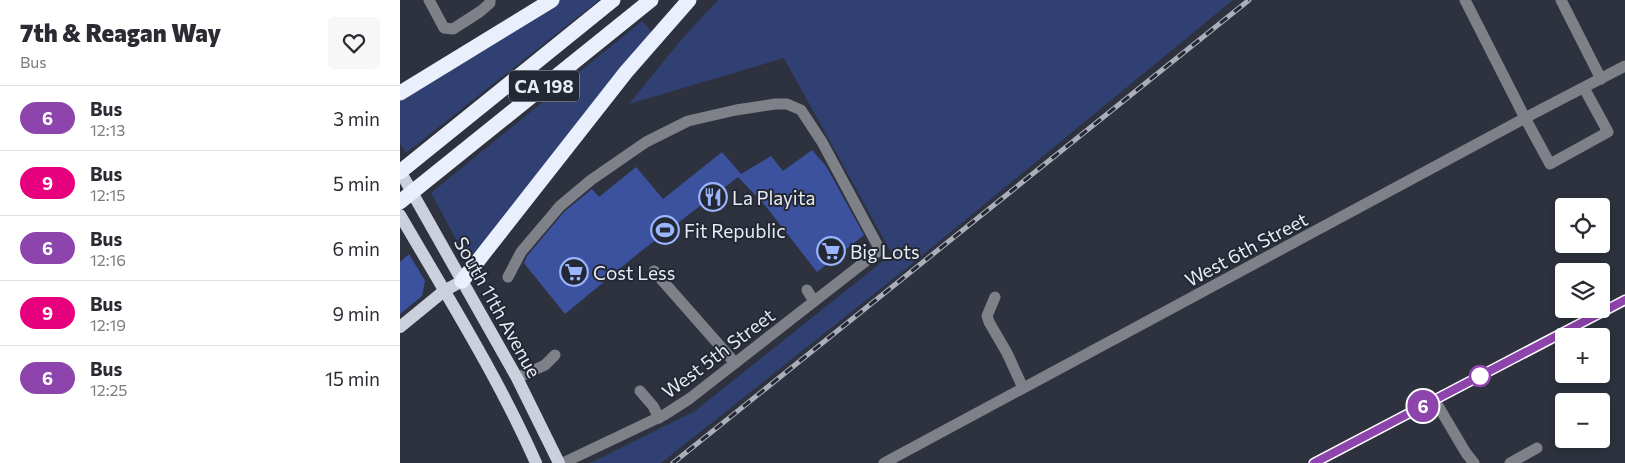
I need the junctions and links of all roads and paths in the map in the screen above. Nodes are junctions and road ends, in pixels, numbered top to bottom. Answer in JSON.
{"nodes":[{"id":1,"x":429,"y":0,"type":"edge"},
{"id":2,"x":490,"y":0,"type":"edge"},
{"id":3,"x":552,"y":0,"type":"edge"},
{"id":4,"x":613,"y":0,"type":"edge"},
{"id":5,"x":651,"y":0,"type":"edge"},
{"id":6,"x":689,"y":0,"type":"edge"},
{"id":7,"x":1465,"y":0,"type":"edge"},
{"id":8,"x":1561,"y":0,"type":"edge"},
{"id":9,"x":1625,"y":66,"type":"edge"},
{"id":10,"x":1601,"y":78,"type":"junction"},
{"id":11,"x":1584,"y":88,"type":"junction"},
{"id":12,"x":400,"y":93,"type":"edge"},
{"id":13,"x":1525,"y":118,"type":"junction"},
{"id":14,"x":400,"y":172,"type":"edge"},
{"id":15,"x":400,"y":202,"type":"edge"},
{"id":16,"x":400,"y":215,"type":"edge"},
{"id":17,"x":654,"y":271,"type":"dead end"},
{"id":18,"x":508,"y":277,"type":"dead end"},
{"id":19,"x":462,"y":281,"type":"junction"},
{"id":20,"x":808,"y":290,"type":"dead end"},
{"id":21,"x":444,"y":291,"type":"junction"},
{"id":22,"x":996,"y":297,"type":"dead end"},
{"id":23,"x":1625,"y":300,"type":"edge"},
{"id":24,"x":814,"y":302,"type":"junction"},
{"id":25,"x":400,"y":328,"type":"edge"},
{"id":26,"x":555,"y":355,"type":"dead end"},
{"id":27,"x":735,"y":363,"type":"junction"},
{"id":28,"x":517,"y":378,"type":"junction"},
{"id":29,"x":1024,"y":388,"type":"junction"},
{"id":30,"x":640,"y":390,"type":"dead end"},
{"id":31,"x":1434,"y":399,"type":"junction"},
{"id":32,"x":659,"y":418,"type":"junction"},
{"id":33,"x":1537,"y":448,"type":"dead end"},
{"id":34,"x":536,"y":463,"type":"edge"},
{"id":35,"x":559,"y":463,"type":"edge"},
{"id":36,"x":563,"y":463,"type":"edge"},
{"id":37,"x":884,"y":463,"type":"edge"},
{"id":38,"x":1314,"y":463,"type":"edge"},
{"id":39,"x":1474,"y":463,"type":"edge"},
{"id":40,"x":1510,"y":463,"type":"edge"}],
"edges":[{"from":1,"to":2,"type":"street"},
{"from":3,"to":12,"type":"highway"},
{"from":4,"to":14,"type":"highway","number":"CA 198"},
{"from":5,"to":15,"type":"highway","number":"CA 198"},
{"from":6,"to":19,"type":"highway"},
{"from":7,"to":13,"type":"street"},
{"from":8,"to":10,"type":"street"},
{"from":9,"to":10,"type":"street","name":"West 6th Street"},
{"from":10,"to":11,"type":"street","name":"West 6th Street"},
{"from":11,"to":13,"type":"street","name":"West 6th Street"},
{"from":11,"to":13,"type":"street"},
{"from":13,"to":29,"type":"street","name":"West 6th Street"},
{"from":14,"to":19,"type":"main road","name":"South 11th Avenue"},
{"from":16,"to":21,"type":"main road","name":"South 11th Avenue"},
{"from":17,"to":27,"type":"street"},
{"from":18,"to":24,"type":"street","name":"West 5th Street"},
{"from":19,"to":21,"type":"main road"},
{"from":19,"to":28,"type":"main road","name":"South 11th Avenue"},
{"from":20,"to":24,"type":"street"},
{"from":21,"to":25,"type":"main road"},
{"from":21,"to":34,"type":"main road","name":"South 11th Avenue"},
{"from":22,"to":29,"type":"street"},
{"from":23,"to":31,"type":"street"},
{"from":24,"to":27,"type":"street","name":"West 5th Street"},
{"from":26,"to":28,"type":"street"},
{"from":27,"to":32,"type":"street","name":"West 5th Street"},
{"from":28,"to":35,"type":"main road","name":"South 11th Avenue"},
{"from":29,"to":37,"type":"street","name":"West 6th Street"},
{"from":30,"to":32,"type":"street"},
{"from":31,"to":38,"type":"street"},
{"from":31,"to":39,"type":"street"},
{"from":32,"to":36,"type":"street","name":"West 5th Street"},
{"from":33,"to":40,"type":"street"}]}
